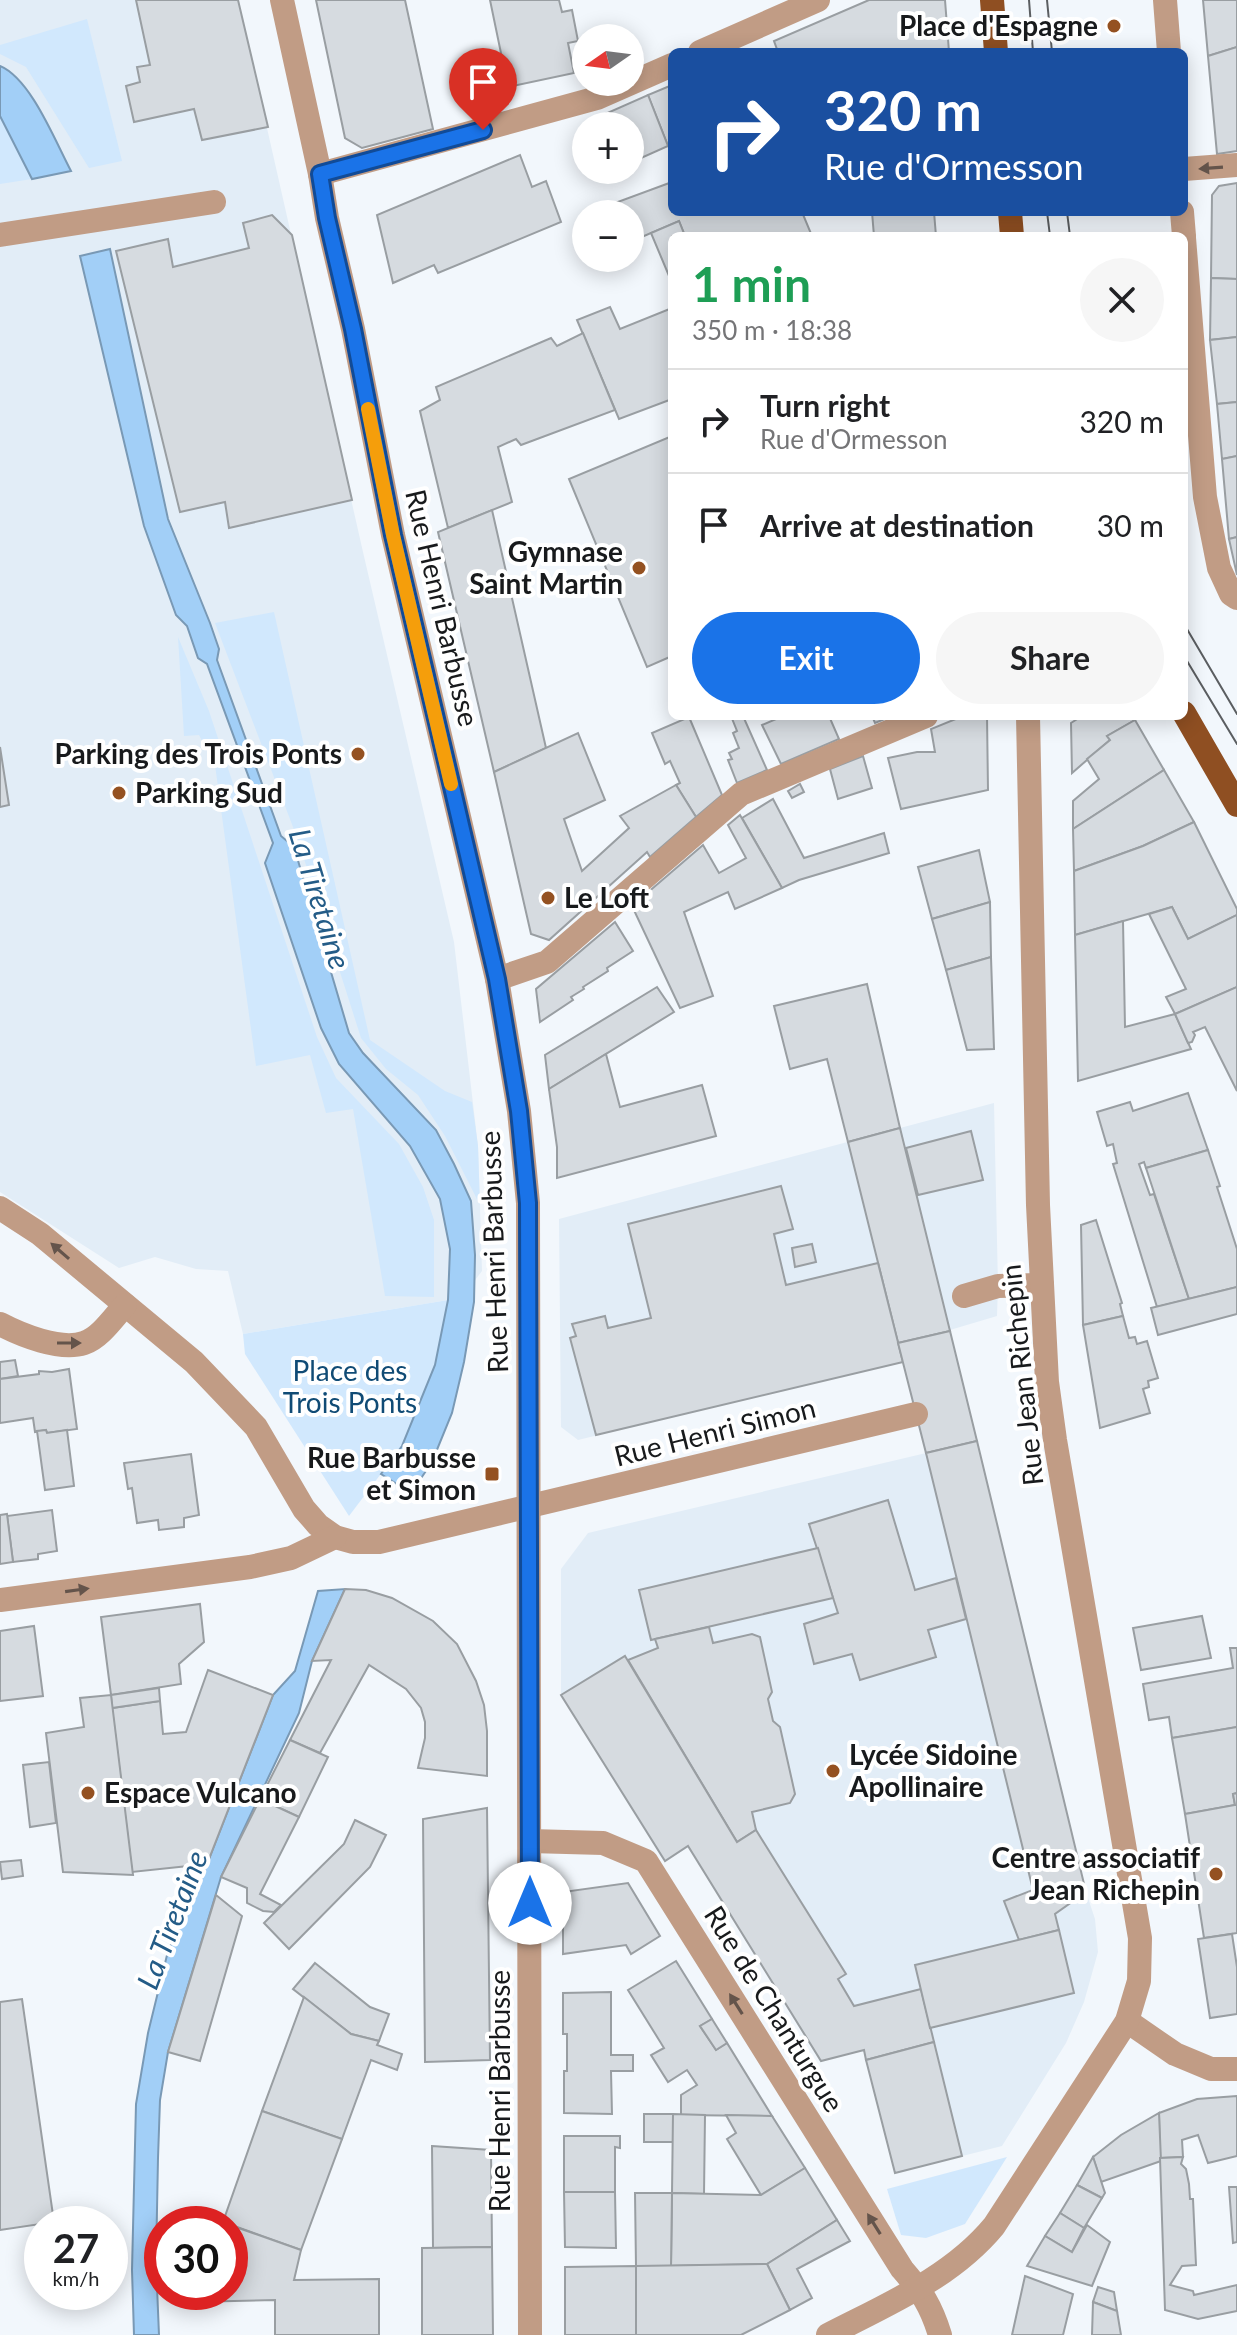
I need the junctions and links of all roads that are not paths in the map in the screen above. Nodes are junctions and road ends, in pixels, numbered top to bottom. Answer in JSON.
{"nodes":[{"id":1,"x":282,"y":0,"type":"edge"},
{"id":2,"x":818,"y":0,"type":"edge"},
{"id":3,"x":992,"y":0,"type":"edge"},
{"id":4,"x":1165,"y":0,"type":"edge"},
{"id":5,"x":709,"y":48,"type":"edge"},
{"id":6,"x":996,"y":48,"type":"edge"},
{"id":7,"x":1169,"y":48,"type":"edge"},
{"id":8,"x":668,"y":67,"type":"edge"},
{"id":9,"x":1237,"y":165,"type":"edge"},
{"id":10,"x":1188,"y":169,"type":"edge"},
{"id":11,"x":320,"y":174,"type":"junction"},
{"id":12,"x":214,"y":202,"type":"dead end"},
{"id":13,"x":0,"y":235,"type":"edge"},
{"id":14,"x":1188,"y":287,"type":"edge"},
{"id":15,"x":1237,"y":598,"type":"edge"},
{"id":16,"x":917,"y":720,"type":"edge"},
{"id":17,"x":1028,"y":720,"type":"edge"},
{"id":18,"x":1188,"y":720,"type":"edge"},
{"id":19,"x":1237,"y":805,"type":"edge"},
{"id":20,"x":497,"y":979,"type":"junction"},
{"id":21,"x":0,"y":1208,"type":"edge"},
{"id":22,"x":1042,"y":1285,"type":"junction"},
{"id":23,"x":964,"y":1296,"type":"dead end"},
{"id":24,"x":121,"y":1301,"type":"junction"},
{"id":25,"x":0,"y":1324,"type":"edge"},
{"id":26,"x":916,"y":1414,"type":"dead end"},
{"id":27,"x":529,"y":1508,"type":"junction"},
{"id":28,"x":335,"y":1537,"type":"junction"},
{"id":29,"x":0,"y":1600,"type":"edge"},
{"id":30,"x":530,"y":1841,"type":"junction"},
{"id":31,"x":1127,"y":2021,"type":"junction"},
{"id":32,"x":1237,"y":2069,"type":"edge"},
{"id":33,"x":919,"y":2288,"type":"junction"},
{"id":34,"x":530,"y":2335,"type":"edge"},
{"id":35,"x":828,"y":2335,"type":"edge"},
{"id":36,"x":940,"y":2335,"type":"edge"}],
"edges":[{"from":1,"to":11,"type":"street","name":"Rue Henri Barbusse"},
{"from":2,"to":5,"type":"street"},
{"from":3,"to":6,"type":"main road"},
{"from":4,"to":7,"type":"street"},
{"from":8,"to":11,"type":"street"},
{"from":9,"to":10,"type":"street","one_way":true},
{"from":11,"to":20,"type":"street","name":"Rue Henri Barbusse"},
{"from":12,"to":13,"type":"street"},
{"from":14,"to":15,"type":"street"},
{"from":16,"to":20,"type":"street"},
{"from":17,"to":22,"type":"street","name":"Rue Jean Richepin"},
{"from":18,"to":19,"type":"main road"},
{"from":20,"to":27,"type":"street","name":"Rue Henri Barbusse"},
{"from":24,"to":21,"type":"street","one_way":true},
{"from":22,"to":23,"type":"street"},
{"from":22,"to":31,"type":"street","name":"Rue Jean Richepin"},
{"from":25,"to":24,"type":"street","one_way":true},
{"from":24,"to":28,"type":"street"},
{"from":26,"to":27,"type":"street","name":"Rue Henri Simon"},
{"from":27,"to":28,"type":"street","name":"Rue Henri Simon"},
{"from":27,"to":30,"type":"street","name":"Rue Henri Barbusse"},
{"from":29,"to":28,"type":"street","one_way":true},
{"from":33,"to":30,"type":"street","name":"Rue de Chanturgue","one_way":true},
{"from":30,"to":34,"type":"street","name":"Rue Henri Barbusse"},
{"from":31,"to":32,"type":"street"},
{"from":31,"to":33,"type":"street","name":"Rue Jean Richepin"},
{"from":33,"to":35,"type":"street","name":"Rue Jean Richepin"},
{"from":33,"to":36,"type":"street","name":"Rue de Chanturgue"}]}
